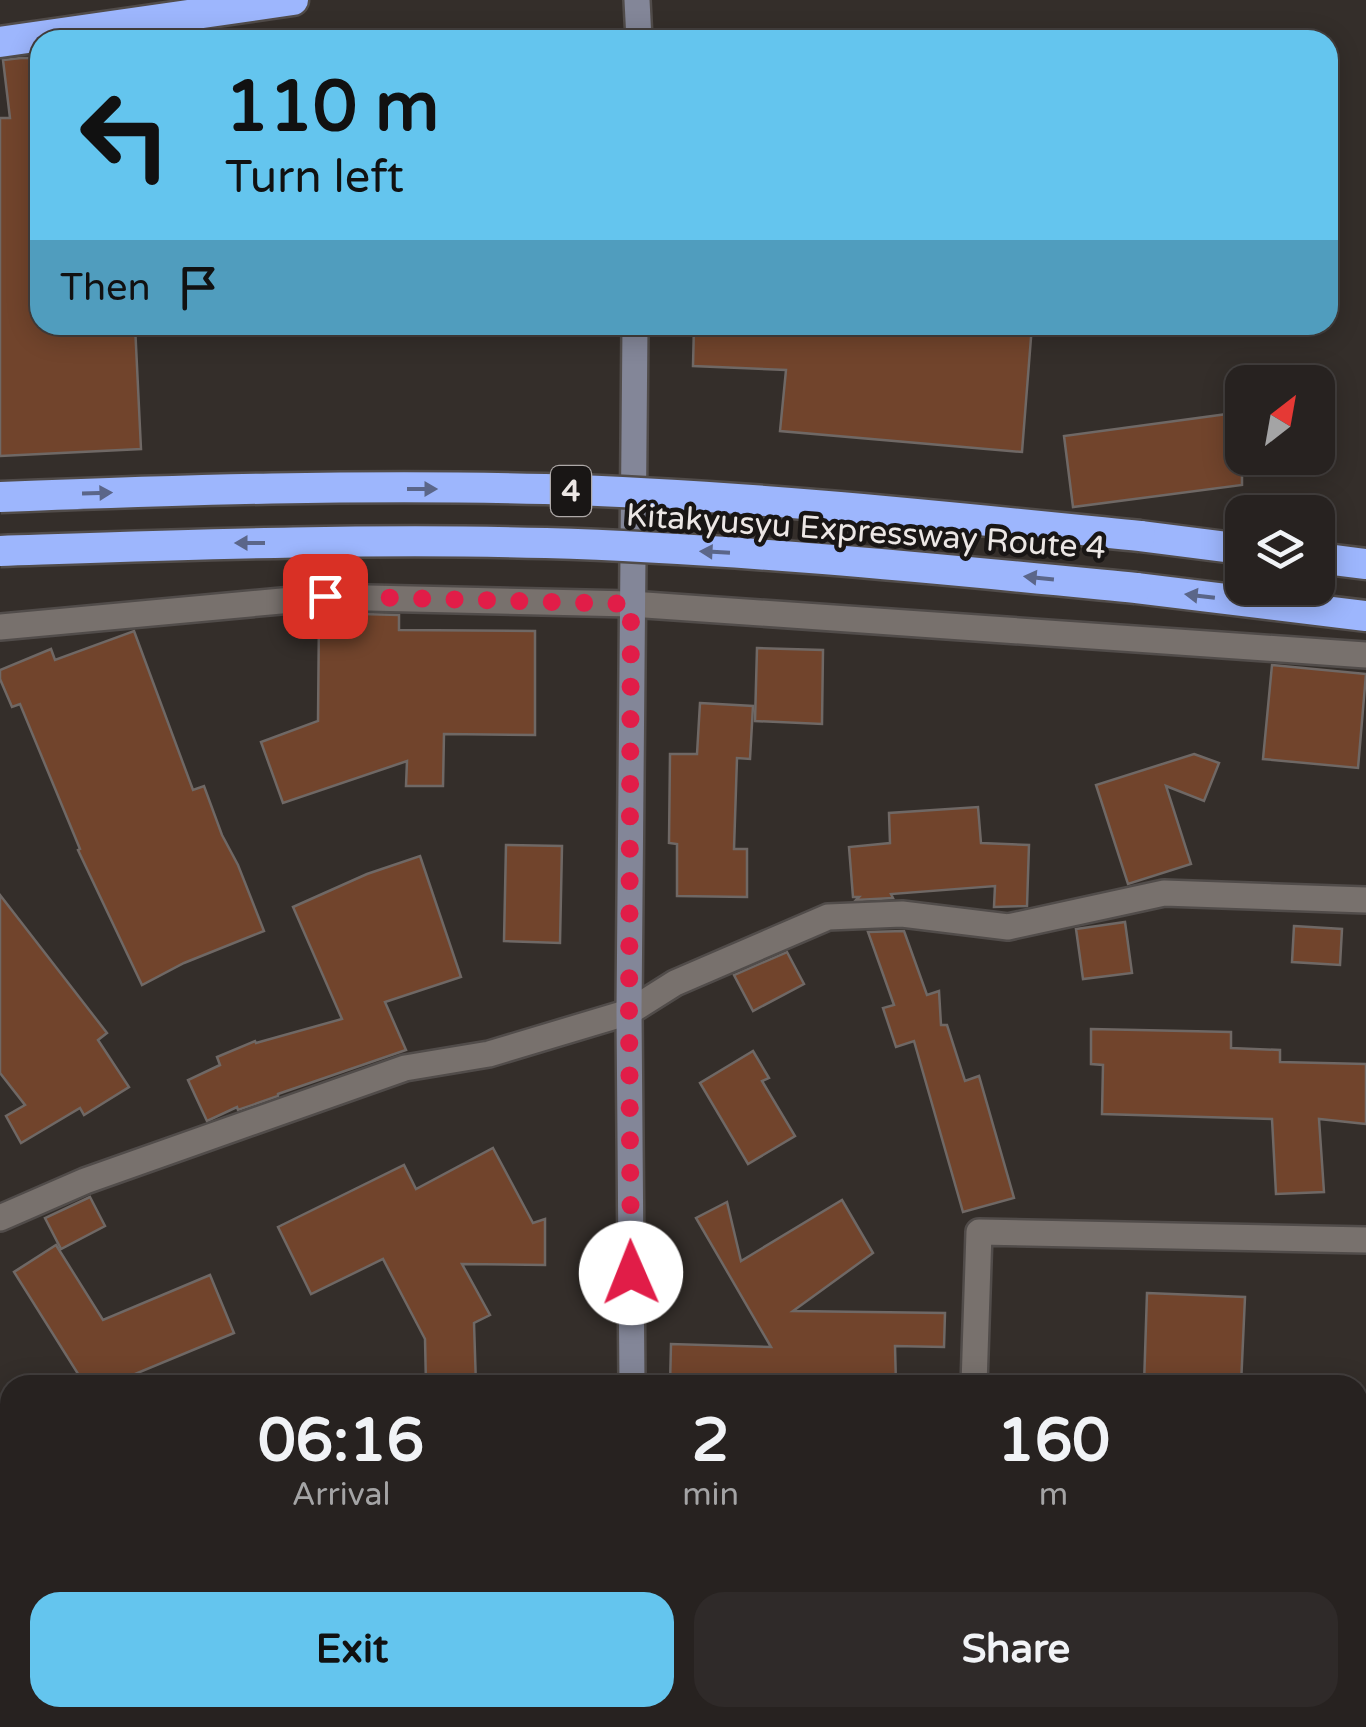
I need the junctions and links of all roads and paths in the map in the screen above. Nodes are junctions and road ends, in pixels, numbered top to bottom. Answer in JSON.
{"nodes":[{"id":1,"x":293,"y":0,"type":"edge"},
{"id":2,"x":637,"y":0,"type":"edge"},
{"id":3,"x":84,"y":30,"type":"edge"},
{"id":4,"x":638,"y":30,"type":"edge"},
{"id":5,"x":30,"y":38,"type":"edge"},
{"id":6,"x":0,"y":42,"type":"edge"},
{"id":7,"x":635,"y":335,"type":"edge"},
{"id":8,"x":0,"y":497,"type":"edge"},
{"id":9,"x":1225,"y":547,"type":"edge"},
{"id":10,"x":0,"y":551,"type":"edge"},
{"id":11,"x":1335,"y":560,"type":"edge"},
{"id":12,"x":1366,"y":564,"type":"edge"},
{"id":13,"x":631,"y":604,"type":"junction"},
{"id":14,"x":1366,"y":616,"type":"edge"},
{"id":15,"x":0,"y":627,"type":"edge"},
{"id":16,"x":1366,"y":655,"type":"edge"},
{"id":17,"x":1366,"y":900,"type":"edge"},
{"id":18,"x":629,"y":1012,"type":"junction"},
{"id":19,"x":0,"y":1218,"type":"edge"},
{"id":20,"x":1366,"y":1240,"type":"edge"},
{"id":21,"x":632,"y":1375,"type":"edge"},
{"id":22,"x":974,"y":1375,"type":"edge"}],
"edges":[{"from":1,"to":3,"type":"highway"},
{"from":2,"to":4,"type":"street"},
{"from":5,"to":6,"type":"highway"},
{"from":7,"to":13,"type":"street"},
{"from":8,"to":9,"type":"highway","name":"Kitakyusyu Expressway Route 4","number":"4","one_way":true,"bridge":true},
{"from":14,"to":10,"type":"highway","name":"Kitakyusyu Expressway Route 4","number":"4","one_way":true,"bridge":true},
{"from":11,"to":12,"type":"highway"},
{"from":13,"to":15,"type":"street"},
{"from":13,"to":16,"type":"street"},
{"from":13,"to":18,"type":"street"},
{"from":17,"to":18,"type":"street"},
{"from":18,"to":19,"type":"street"},
{"from":18,"to":21,"type":"street"},
{"from":20,"to":22,"type":"street"}]}
